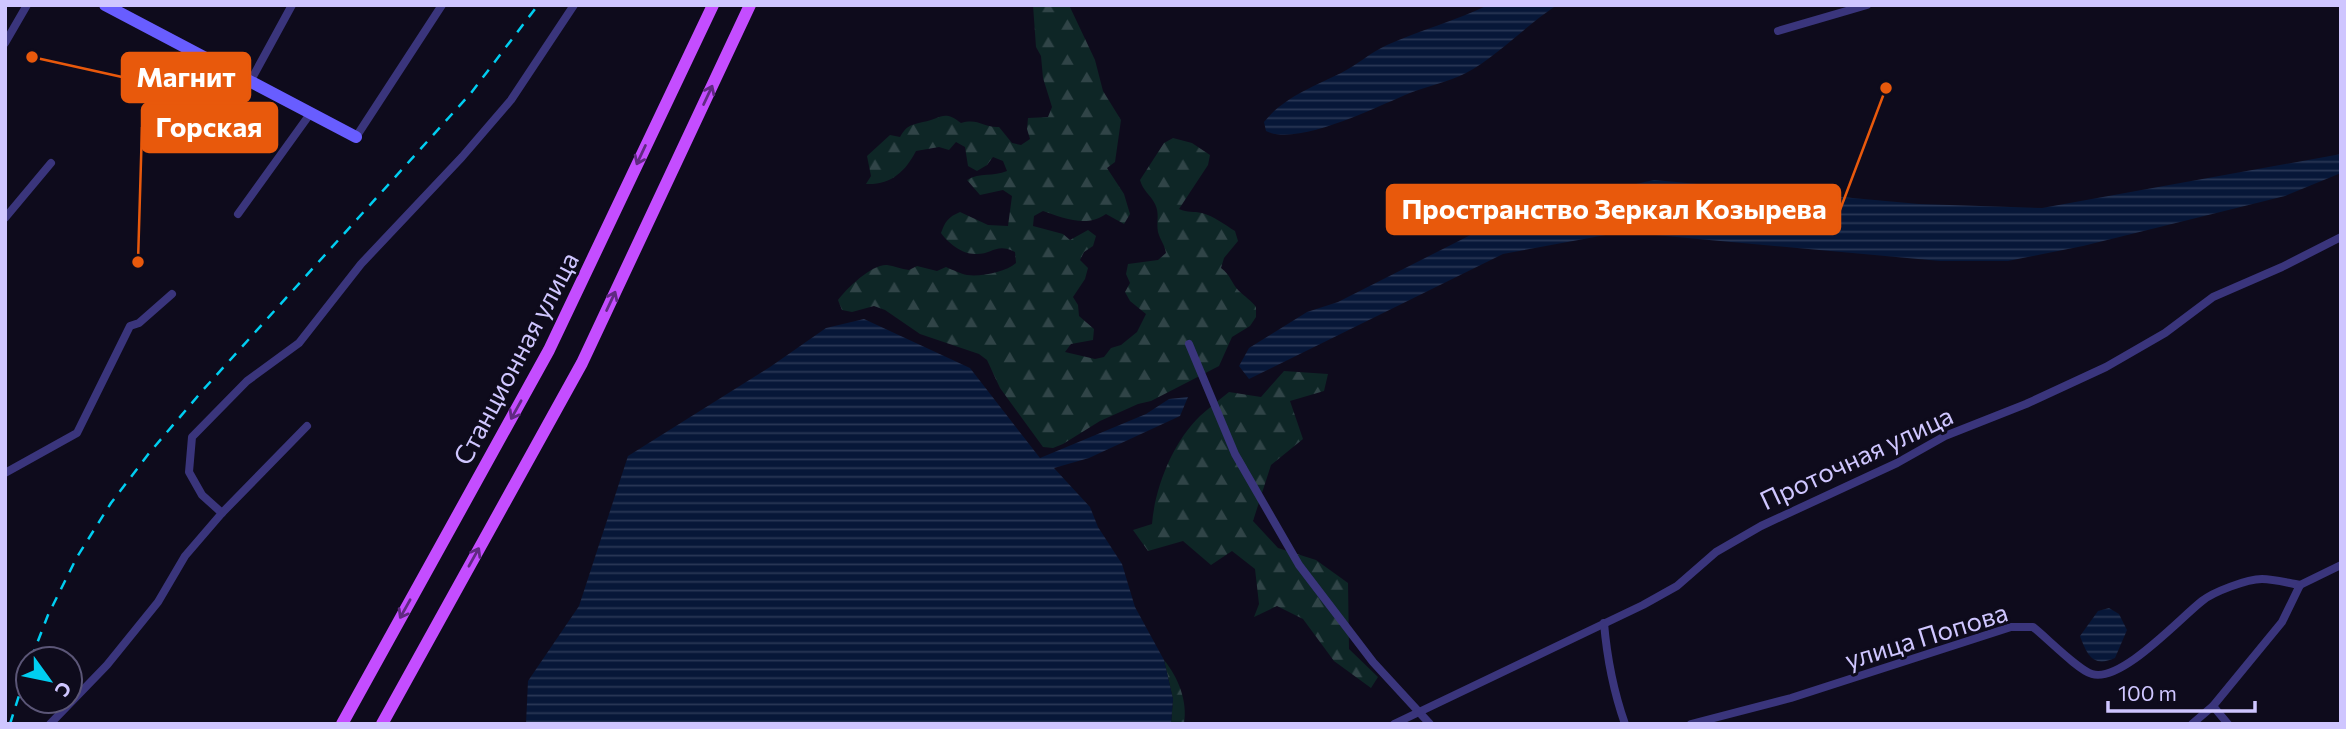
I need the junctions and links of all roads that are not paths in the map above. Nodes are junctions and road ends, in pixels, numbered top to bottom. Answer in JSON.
{"nodes":[{"id":1,"x":27,"y":5,"type":"edge"},
{"id":2,"x":105,"y":5,"type":"edge"},
{"id":3,"x":292,"y":5,"type":"edge"},
{"id":4,"x":442,"y":5,"type":"edge"},
{"id":5,"x":574,"y":5,"type":"edge"},
{"id":6,"x":713,"y":5,"type":"edge"},
{"id":7,"x":750,"y":5,"type":"edge"},
{"id":8,"x":1867,"y":5,"type":"edge"},
{"id":9,"x":1778,"y":31,"type":"dead end"},
{"id":10,"x":5,"y":43,"type":"edge"},
{"id":11,"x":250,"y":82,"type":"junction"},
{"id":12,"x":310,"y":114,"type":"junction"},
{"id":13,"x":356,"y":137,"type":"joint"},
{"id":14,"x":51,"y":163,"type":"dead end"},
{"id":15,"x":238,"y":214,"type":"dead end"},
{"id":16,"x":5,"y":218,"type":"edge"},
{"id":17,"x":2341,"y":237,"type":"edge"},
{"id":18,"x":172,"y":294,"type":"dead end"},
{"id":19,"x":1189,"y":344,"type":"dead end"},
{"id":20,"x":307,"y":426,"type":"dead end"},
{"id":21,"x":5,"y":473,"type":"edge"},
{"id":22,"x":222,"y":513,"type":"junction"},
{"id":23,"x":2341,"y":565,"type":"edge"},
{"id":24,"x":2300,"y":585,"type":"junction"},
{"id":25,"x":1604,"y":623,"type":"junction"},
{"id":26,"x":2213,"y":706,"type":"junction"},
{"id":27,"x":1419,"y":712,"type":"junction"},
{"id":28,"x":50,"y":724,"type":"edge"},
{"id":29,"x":342,"y":724,"type":"edge"},
{"id":30,"x":382,"y":724,"type":"edge"},
{"id":31,"x":1394,"y":724,"type":"edge"},
{"id":32,"x":1430,"y":724,"type":"edge"},
{"id":33,"x":1625,"y":724,"type":"edge"},
{"id":34,"x":1690,"y":724,"type":"edge"},
{"id":35,"x":2192,"y":724,"type":"edge"},
{"id":36,"x":2228,"y":724,"type":"edge"}],
"edges":[{"from":1,"to":10,"type":"street"},
{"from":2,"to":11,"type":"street"},
{"from":3,"to":11,"type":"street"},
{"from":4,"to":13,"type":"street"},
{"from":5,"to":22,"type":"street"},
{"from":6,"to":29,"type":"main road","name":"Станционная улица","one_way":true},
{"from":30,"to":7,"type":"main road","one_way":true},
{"from":8,"to":9,"type":"street"},
{"from":11,"to":12,"type":"street"},
{"from":12,"to":13,"type":"street"},
{"from":12,"to":15,"type":"street"},
{"from":14,"to":16,"type":"street"},
{"from":17,"to":25,"type":"street","name":"Проточная улица"},
{"from":18,"to":21,"type":"street"},
{"from":19,"to":27,"type":"street"},
{"from":20,"to":22,"type":"street"},
{"from":22,"to":28,"type":"street"},
{"from":23,"to":24,"type":"street"},
{"from":24,"to":26,"type":"street"},
{"from":24,"to":34,"type":"street","name":"улица Попова"},
{"from":25,"to":27,"type":"street","name":"Проточная улица"},
{"from":25,"to":33,"type":"street"},
{"from":26,"to":35,"type":"street"},
{"from":26,"to":36,"type":"street"},
{"from":27,"to":31,"type":"street","name":"Проточная улица"},
{"from":27,"to":32,"type":"street"}]}
